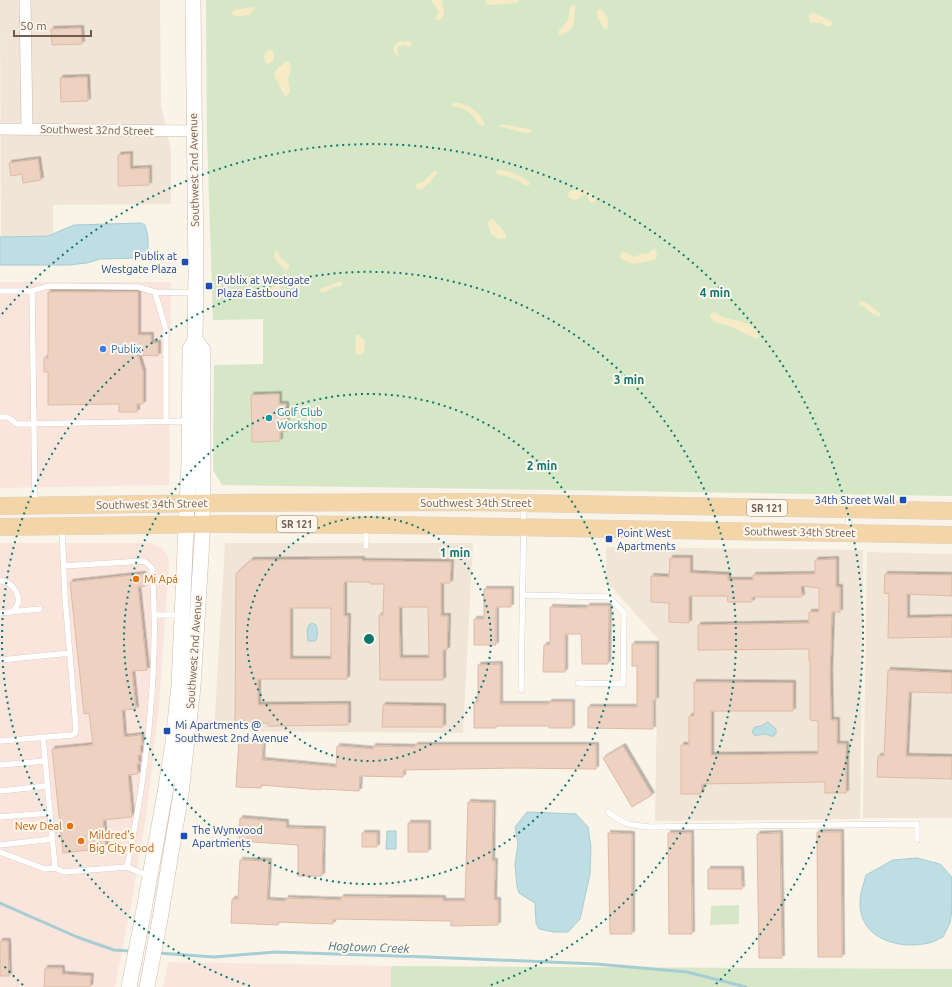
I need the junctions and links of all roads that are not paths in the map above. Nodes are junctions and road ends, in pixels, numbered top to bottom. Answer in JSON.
{"nodes":[{"id":1,"x":25,"y":0,"type":"edge"},
{"id":2,"x":193,"y":0,"type":"edge"},
{"id":3,"x":0,"y":129,"type":"edge"},
{"id":4,"x":27,"y":129,"type":"junction"},
{"id":5,"x":194,"y":131,"type":"junction"},
{"id":6,"x":0,"y":291,"type":"edge"},
{"id":7,"x":32,"y":291,"type":"junction"},
{"id":8,"x":155,"y":292,"type":"junction"},
{"id":9,"x":196,"y":293,"type":"junction"},
{"id":10,"x":195,"y":340,"type":"junction"},
{"id":11,"x":0,"y":417,"type":"edge"},
{"id":12,"x":189,"y":421,"type":"junction"},
{"id":13,"x":166,"y":422,"type":"junction"},
{"id":14,"x":33,"y":424,"type":"junction"},
{"id":15,"x":195,"y":503,"type":"junction"},
{"id":16,"x":524,"y":503,"type":"junction"},
{"id":17,"x":1,"y":505,"type":"edge"},
{"id":18,"x":35,"y":506,"type":"junction"},
{"id":19,"x":849,"y":510,"type":"junction"},
{"id":20,"x":952,"y":511,"type":"edge"},
{"id":21,"x":194,"y":524,"type":"junction"},
{"id":22,"x":366,"y":525,"type":"junction"},
{"id":23,"x":62,"y":526,"type":"junction"},
{"id":24,"x":0,"y":527,"type":"edge"},
{"id":25,"x":524,"y":527,"type":"junction"},
{"id":26,"x":848,"y":533,"type":"junction"},
{"id":27,"x":952,"y":535,"type":"edge"},
{"id":28,"x":366,"y":546,"type":"dead end"},
{"id":29,"x":63,"y":566,"type":"junction"},
{"id":30,"x":0,"y":582,"type":"edge"},
{"id":31,"x":523,"y":595,"type":"junction"},
{"id":32,"x":40,"y":609,"type":"dead end"},
{"id":33,"x":13,"y":612,"type":"junction"},
{"id":34,"x":0,"y":613,"type":"edge"},
{"id":35,"x":154,"y":615,"type":"junction"},
{"id":36,"x":182,"y":616,"type":"junction"},
{"id":37,"x":70,"y":653,"type":"junction"},
{"id":38,"x":0,"y":660,"type":"edge"},
{"id":39,"x":578,"y":683,"type":"dead end"},
{"id":40,"x":521,"y":690,"type":"dead end"},
{"id":41,"x":43,"y":737,"type":"junction"},
{"id":42,"x":0,"y":741,"type":"edge"},
{"id":43,"x":45,"y":761,"type":"junction"},
{"id":44,"x":0,"y":765,"type":"edge"},
{"id":45,"x":47,"y":786,"type":"junction"},
{"id":46,"x":0,"y":791,"type":"edge"},
{"id":47,"x":608,"y":812,"type":"dead end"},
{"id":48,"x":50,"y":813,"type":"junction"},
{"id":49,"x":0,"y":817,"type":"edge"},
{"id":50,"x":52,"y":839,"type":"junction"},
{"id":51,"x":917,"y":840,"type":"dead end"},
{"id":52,"x":0,"y":845,"type":"edge"},
{"id":53,"x":0,"y":852,"type":"edge"},
{"id":54,"x":55,"y":868,"type":"junction"},
{"id":55,"x":127,"y":868,"type":"junction"},
{"id":56,"x":150,"y":874,"type":"junction"},
{"id":57,"x":168,"y":876,"type":"junction"},
{"id":58,"x":148,"y":981,"type":"edge"},
{"id":59,"x":129,"y":987,"type":"edge"}],
"edges":[{"from":1,"to":4,"type":"street"},
{"from":2,"to":5,"type":"main road","name":"Southwest 2nd Avenue"},
{"from":3,"to":4,"type":"street","name":"Southwest 32nd Street"},
{"from":4,"to":5,"type":"street","name":"Southwest 32nd Street"},
{"from":5,"to":9,"type":"main road","name":"Southwest 2nd Avenue"},
{"from":6,"to":7,"type":"lane"},
{"from":7,"to":8,"type":"lane"},
{"from":7,"to":14,"type":"lane"},
{"from":8,"to":9,"type":"lane"},
{"from":8,"to":13,"type":"lane"},
{"from":9,"to":10,"type":"main road","name":"Southwest 2nd Avenue"},
{"from":10,"to":12,"type":"main road","name":"Southwest 2nd Avenue"},
{"from":10,"to":15,"type":"main road","name":"Southwest 2nd Avenue"},
{"from":11,"to":14,"type":"lane"},
{"from":12,"to":13,"type":"lane"},
{"from":12,"to":15,"type":"main road","name":"Southwest 2nd Avenue"},
{"from":13,"to":14,"type":"lane"},
{"from":14,"to":18,"type":"lane"},
{"from":15,"to":16,"type":"main road","name":"Southwest 34th Street","number":"SR 121"},
{"from":15,"to":18,"type":"main road","name":"Southwest 34th Street","number":"SR 121"},
{"from":15,"to":21,"type":"main road","name":"Southwest 2nd Avenue"},
{"from":16,"to":19,"type":"main road","name":"Southwest 34th Street","number":"SR 121"},
{"from":16,"to":25,"type":"lane"},
{"from":17,"to":18,"type":"main road","name":"Southwest 34th Street","number":"SR 121"},
{"from":19,"to":20,"type":"main road","name":"Southwest 34th Street","number":"SR 121"},
{"from":19,"to":26,"type":"lane"},
{"from":21,"to":22,"type":"main road","name":"Southwest 34th Street","number":"SR 121"},
{"from":21,"to":23,"type":"main road","name":"Southwest 34th Street","number":"SR 121"},
{"from":21,"to":36,"type":"main road","name":"Southwest 2nd Avenue"},
{"from":21,"to":57,"type":"main road","name":"Southwest 2nd Avenue"},
{"from":22,"to":25,"type":"main road","name":"Southwest 34th Street","number":"SR 121"},
{"from":22,"to":28,"type":"lane"},
{"from":23,"to":24,"type":"main road","name":"Southwest 34th Street","number":"SR 121"},
{"from":23,"to":29,"type":"lane"},
{"from":25,"to":26,"type":"main road","name":"Southwest 34th Street","number":"SR 121"},
{"from":25,"to":31,"type":"lane"},
{"from":26,"to":27,"type":"main road","name":"Southwest 34th Street","number":"SR 121"},
{"from":29,"to":35,"type":"lane"},
{"from":29,"to":37,"type":"lane"},
{"from":30,"to":33,"type":"lane"},
{"from":31,"to":39,"type":"lane"},
{"from":31,"to":40,"type":"lane"},
{"from":32,"to":33,"type":"lane"},
{"from":33,"to":34,"type":"lane"},
{"from":35,"to":36,"type":"lane"},
{"from":35,"to":55,"type":"lane"},
{"from":36,"to":56,"type":"main road","name":"Southwest 2nd Avenue"},
{"from":37,"to":38,"type":"lane"},
{"from":37,"to":41,"type":"lane"},
{"from":41,"to":42,"type":"lane"},
{"from":41,"to":43,"type":"lane"},
{"from":43,"to":44,"type":"lane"},
{"from":43,"to":45,"type":"lane"},
{"from":45,"to":46,"type":"lane"},
{"from":45,"to":48,"type":"lane"},
{"from":47,"to":51,"type":"lane"},
{"from":48,"to":49,"type":"lane"},
{"from":48,"to":50,"type":"lane"},
{"from":50,"to":52,"type":"lane"},
{"from":50,"to":54,"type":"lane"},
{"from":53,"to":54,"type":"lane"},
{"from":54,"to":55,"type":"lane"},
{"from":55,"to":56,"type":"lane"},
{"from":56,"to":57,"type":"main road"},
{"from":56,"to":59,"type":"main road","name":"Southwest 2nd Avenue"},
{"from":57,"to":58,"type":"main road","name":"Southwest 2nd Avenue"}]}
